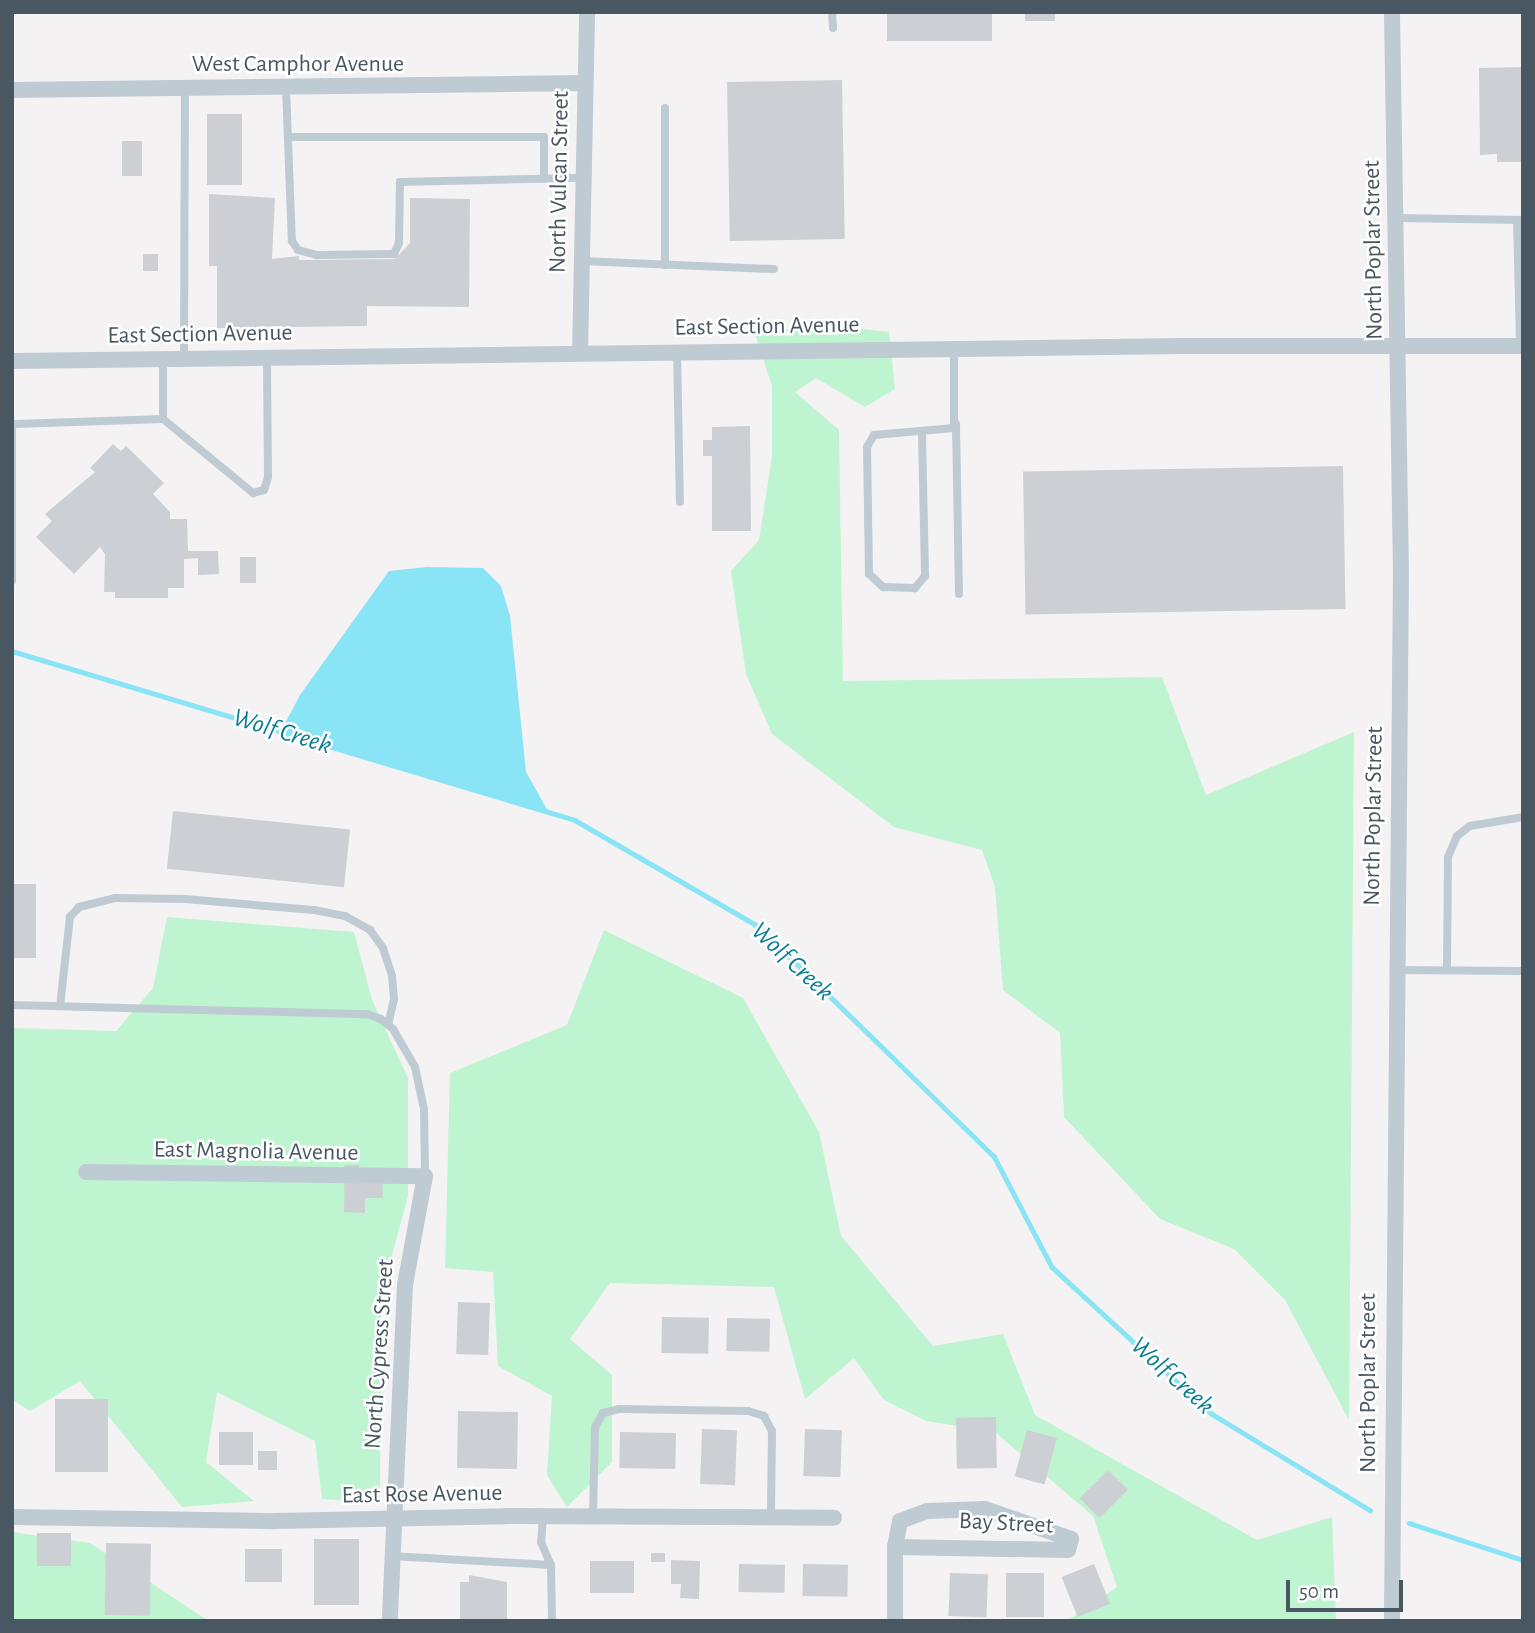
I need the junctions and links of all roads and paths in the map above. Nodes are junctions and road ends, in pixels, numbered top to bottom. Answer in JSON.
{"nodes":[{"id":1,"x":587,"y":12,"type":"edge"},
{"id":2,"x":832,"y":12,"type":"edge"},
{"id":3,"x":1392,"y":12,"type":"edge"},
{"id":4,"x":833,"y":28,"type":"dead end"},
{"id":5,"x":585,"y":83,"type":"junction"},
{"id":6,"x":286,"y":88,"type":"junction"},
{"id":7,"x":185,"y":89,"type":"junction"},
{"id":8,"x":12,"y":90,"type":"edge"},
{"id":9,"x":665,"y":108,"type":"dead end"},
{"id":10,"x":288,"y":137,"type":"junction"},
{"id":11,"x":544,"y":178,"type":"junction"},
{"id":12,"x":583,"y":178,"type":"junction"},
{"id":13,"x":1396,"y":218,"type":"junction"},
{"id":14,"x":1520,"y":220,"type":"edge"},
{"id":15,"x":581,"y":261,"type":"junction"},
{"id":16,"x":665,"y":265,"type":"junction"},
{"id":17,"x":774,"y":269,"type":"dead end"},
{"id":18,"x":1398,"y":346,"type":"junction"},
{"id":19,"x":1522,"y":346,"type":"edge"},
{"id":20,"x":954,"y":348,"type":"junction"},
{"id":21,"x":677,"y":351,"type":"junction"},
{"id":22,"x":580,"y":353,"type":"junction"},
{"id":23,"x":267,"y":357,"type":"junction"},
{"id":24,"x":163,"y":358,"type":"junction"},
{"id":25,"x":184,"y":359,"type":"junction"},
{"id":26,"x":12,"y":361,"type":"edge"},
{"id":27,"x":163,"y":419,"type":"junction"},
{"id":28,"x":13,"y":424,"type":"edge"},
{"id":29,"x":956,"y":424,"type":"junction"},
{"id":30,"x":922,"y":432,"type":"junction"},
{"id":31,"x":680,"y":502,"type":"dead end"},
{"id":32,"x":12,"y":581,"type":"edge"},
{"id":33,"x":960,"y":594,"type":"dead end"},
{"id":34,"x":1523,"y":817,"type":"edge"},
{"id":35,"x":1395,"y":970,"type":"junction"},
{"id":36,"x":1447,"y":970,"type":"junction"},
{"id":37,"x":1523,"y":971,"type":"edge"},
{"id":38,"x":12,"y":1005,"type":"edge"},
{"id":39,"x":60,"y":1006,"type":"junction"},
{"id":40,"x":387,"y":1024,"type":"junction"},
{"id":41,"x":86,"y":1172,"type":"dead end"},
{"id":42,"x":425,"y":1176,"type":"junction"},
{"id":43,"x":543,"y":1516,"type":"junction"},
{"id":44,"x":593,"y":1516,"type":"junction"},
{"id":45,"x":12,"y":1517,"type":"edge"},
{"id":46,"x":391,"y":1517,"type":"junction"},
{"id":47,"x":771,"y":1518,"type":"junction"},
{"id":48,"x":834,"y":1518,"type":"dead end"},
{"id":49,"x":895,"y":1547,"type":"junction"},
{"id":50,"x":391,"y":1556,"type":"junction"},
{"id":51,"x":551,"y":1565,"type":"junction"},
{"id":52,"x":390,"y":1621,"type":"edge"},
{"id":53,"x":552,"y":1621,"type":"edge"},
{"id":54,"x":895,"y":1621,"type":"edge"},
{"id":55,"x":1392,"y":1621,"type":"edge"}],
"edges":[{"from":1,"to":5,"type":"street","name":"North Vulcan Street"},
{"from":2,"to":4,"type":"lane"},
{"from":3,"to":13,"type":"street","name":"North Poplar Street"},
{"from":5,"to":6,"type":"street","name":"West Camphor Avenue"},
{"from":5,"to":12,"type":"street","name":"North Vulcan Street"},
{"from":6,"to":7,"type":"street","name":"West Camphor Avenue"},
{"from":6,"to":10,"type":"lane"},
{"from":7,"to":8,"type":"street","name":"West Camphor Avenue"},
{"from":7,"to":25,"type":"lane"},
{"from":9,"to":16,"type":"lane"},
{"from":10,"to":11,"type":"lane"},
{"from":10,"to":11,"type":"lane"},
{"from":11,"to":12,"type":"lane"},
{"from":12,"to":15,"type":"street","name":"North Vulcan Street"},
{"from":13,"to":14,"type":"lane"},
{"from":13,"to":18,"type":"street","name":"North Poplar Street"},
{"from":14,"to":19,"type":"lane"},
{"from":15,"to":16,"type":"lane"},
{"from":15,"to":22,"type":"street","name":"North Vulcan Street"},
{"from":16,"to":17,"type":"lane"},
{"from":18,"to":19,"type":"street","name":"East Section Avenue"},
{"from":18,"to":20,"type":"street","name":"East Section Avenue"},
{"from":18,"to":35,"type":"street","name":"North Poplar Street"},
{"from":20,"to":21,"type":"street","name":"East Section Avenue"},
{"from":20,"to":29,"type":"lane"},
{"from":21,"to":22,"type":"street","name":"East Section Avenue"},
{"from":21,"to":31,"type":"lane"},
{"from":22,"to":23,"type":"street","name":"East Section Avenue"},
{"from":23,"to":25,"type":"street","name":"East Section Avenue"},
{"from":23,"to":27,"type":"lane"},
{"from":24,"to":25,"type":"street","name":"East Section Avenue"},
{"from":24,"to":26,"type":"street","name":"East Section Avenue"},
{"from":24,"to":27,"type":"lane"},
{"from":27,"to":28,"type":"lane"},
{"from":28,"to":32,"type":"lane"},
{"from":29,"to":30,"type":"lane"},
{"from":29,"to":33,"type":"lane"},
{"from":30,"to":30,"type":"lane"},
{"from":34,"to":36,"type":"lane"},
{"from":35,"to":36,"type":"lane"},
{"from":35,"to":55,"type":"street","name":"North Poplar Street"},
{"from":36,"to":37,"type":"lane"},
{"from":38,"to":39,"type":"lane"},
{"from":39,"to":40,"type":"lane"},
{"from":39,"to":40,"type":"lane"},
{"from":40,"to":42,"type":"lane"},
{"from":41,"to":42,"type":"street","name":"East Magnolia Avenue"},
{"from":42,"to":46,"type":"street","name":"North Cypress Street"},
{"from":43,"to":44,"type":"street","name":"East Rose Avenue"},
{"from":43,"to":46,"type":"street","name":"East Rose Avenue"},
{"from":43,"to":51,"type":"lane"},
{"from":44,"to":47,"type":"street","name":"East Rose Avenue"},
{"from":44,"to":47,"type":"lane"},
{"from":45,"to":46,"type":"street","name":"East Rose Avenue"},
{"from":46,"to":50,"type":"street","name":"North Cypress Street"},
{"from":47,"to":48,"type":"street","name":"East Rose Avenue"},
{"from":49,"to":49,"type":"street","name":"Bay Street"},
{"from":49,"to":54,"type":"street","name":"Bay Street"},
{"from":50,"to":51,"type":"lane"},
{"from":50,"to":52,"type":"street","name":"North Cypress Street"},
{"from":51,"to":53,"type":"lane"}]}
